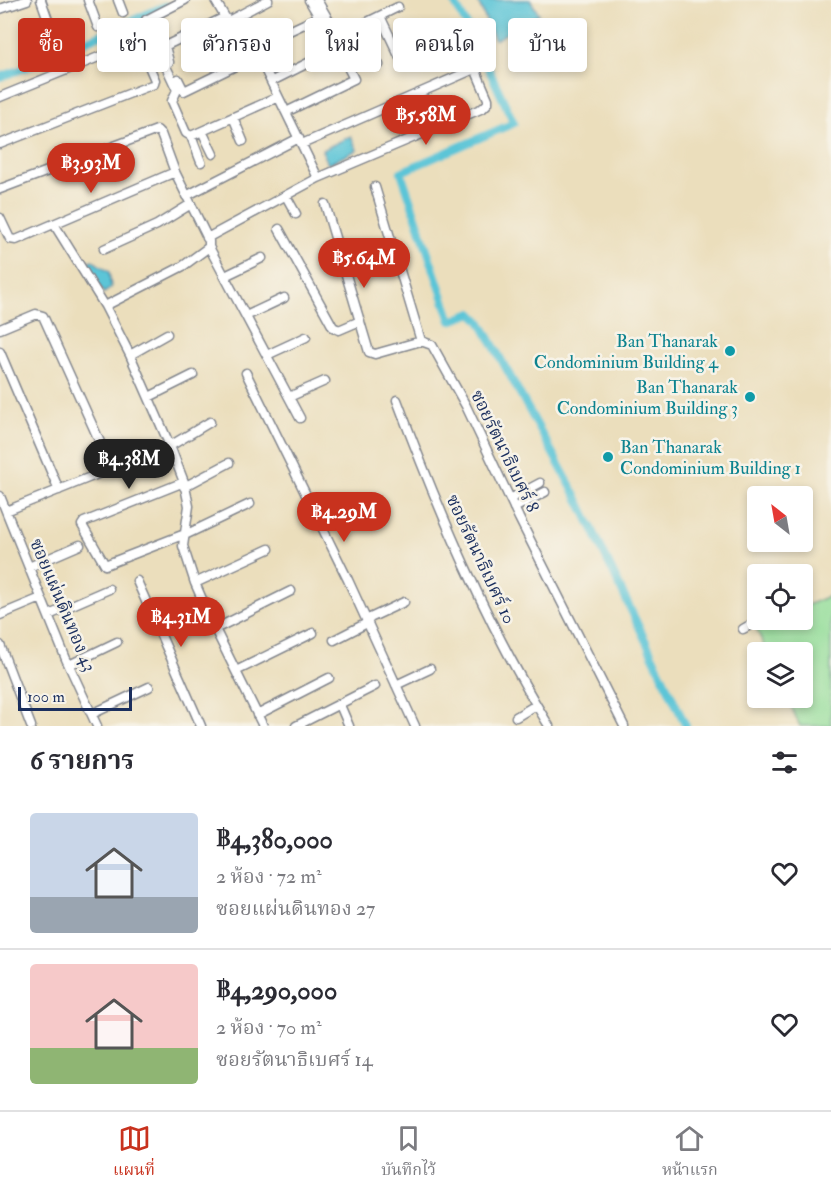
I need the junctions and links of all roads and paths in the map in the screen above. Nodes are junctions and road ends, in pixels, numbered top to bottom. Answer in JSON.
{"nodes":[{"id":1,"x":27,"y":0,"type":"edge"},
{"id":2,"x":41,"y":0,"type":"edge"},
{"id":3,"x":88,"y":0,"type":"edge"},
{"id":4,"x":118,"y":0,"type":"edge"},
{"id":5,"x":185,"y":0,"type":"edge"},
{"id":6,"x":215,"y":0,"type":"edge"},
{"id":7,"x":268,"y":0,"type":"edge"},
{"id":8,"x":309,"y":0,"type":"edge"},
{"id":9,"x":317,"y":0,"type":"edge"},
{"id":10,"x":4,"y":5,"type":"edge"},
{"id":11,"x":398,"y":7,"type":"dead end"},
{"id":12,"x":123,"y":13,"type":"dead end"},
{"id":13,"x":381,"y":16,"type":"junction"},
{"id":14,"x":47,"y":18,"type":"edge"},
{"id":15,"x":150,"y":18,"type":"edge"},
{"id":16,"x":226,"y":18,"type":"edge"},
{"id":17,"x":229,"y":18,"type":"edge"},
{"id":18,"x":327,"y":18,"type":"edge"},
{"id":19,"x":377,"y":18,"type":"edge"},
{"id":20,"x":97,"y":24,"type":"edge"},
{"id":21,"x":293,"y":31,"type":"edge"},
{"id":22,"x":181,"y":39,"type":"edge"},
{"id":23,"x":393,"y":43,"type":"edge"},
{"id":24,"x":97,"y":58,"type":"edge"},
{"id":25,"x":152,"y":72,"type":"edge"},
{"id":26,"x":169,"y":72,"type":"edge"},
{"id":27,"x":218,"y":72,"type":"edge"},
{"id":28,"x":267,"y":72,"type":"edge"},
{"id":29,"x":272,"y":81,"type":"junction"},
{"id":30,"x":0,"y":97,"type":"edge"},
{"id":31,"x":276,"y":98,"type":"dead end"},
{"id":32,"x":286,"y":112,"type":"junction"},
{"id":33,"x":233,"y":117,"type":"junction"},
{"id":34,"x":202,"y":131,"type":"junction"},
{"id":35,"x":191,"y":136,"type":"junction"},
{"id":36,"x":243,"y":141,"type":"dead end"},
{"id":37,"x":300,"y":141,"type":"junction"},
{"id":38,"x":0,"y":144,"type":"edge"},
{"id":39,"x":213,"y":154,"type":"dead end"},
{"id":40,"x":201,"y":162,"type":"dead end"},
{"id":41,"x":175,"y":172,"type":"junction"},
{"id":42,"x":318,"y":178,"type":"junction"},
{"id":43,"x":375,"y":187,"type":"dead end"},
{"id":44,"x":0,"y":189,"type":"edge"},
{"id":45,"x":286,"y":196,"type":"junction"},
{"id":46,"x":189,"y":200,"type":"junction"},
{"id":47,"x":325,"y":204,"type":"dead end"},
{"id":48,"x":296,"y":213,"type":"dead end"},
{"id":49,"x":0,"y":218,"type":"edge"},
{"id":50,"x":54,"y":224,"type":"junction"},
{"id":51,"x":279,"y":229,"type":"dead end"},
{"id":52,"x":208,"y":243,"type":"junction"},
{"id":53,"x":104,"y":249,"type":"dead end"},
{"id":54,"x":262,"y":258,"type":"dead end"},
{"id":55,"x":225,"y":276,"type":"junction"},
{"id":56,"x":284,"y":298,"type":"dead end"},
{"id":57,"x":105,"y":306,"type":"junction"},
{"id":58,"x":246,"y":316,"type":"junction"},
{"id":59,"x":360,"y":321,"type":"junction"},
{"id":60,"x":0,"y":329,"type":"edge"},
{"id":61,"x":167,"y":334,"type":"dead end"},
{"id":62,"x":306,"y":337,"type":"dead end"},
{"id":63,"x":422,"y":341,"type":"junction"},
{"id":64,"x":0,"y":352,"type":"edge"},
{"id":65,"x":130,"y":355,"type":"junction"},
{"id":66,"x":267,"y":355,"type":"junction"},
{"id":67,"x":246,"y":373,"type":"dead end"},
{"id":68,"x":194,"y":375,"type":"dead end"},
{"id":69,"x":325,"y":381,"type":"dead end"},
{"id":70,"x":148,"y":397,"type":"junction"},
{"id":71,"x":289,"y":397,"type":"junction"},
{"id":72,"x":397,"y":400,"type":"dead end"},
{"id":73,"x":300,"y":418,"type":"dead end"},
{"id":74,"x":210,"y":422,"type":"dead end"},
{"id":75,"x":170,"y":446,"type":"junction"},
{"id":76,"x":229,"y":463,"type":"dead end"},
{"id":77,"x":540,"y":483,"type":"dead end"},
{"id":78,"x":184,"y":484,"type":"junction"},
{"id":79,"x":58,"y":490,"type":"junction"},
{"id":80,"x":545,"y":492,"type":"dead end"},
{"id":81,"x":0,"y":496,"type":"edge"},
{"id":82,"x":510,"y":499,"type":"junction"},
{"id":83,"x":250,"y":504,"type":"dead end"},
{"id":84,"x":514,"y":508,"type":"junction"},
{"id":85,"x":6,"y":511,"type":"junction"},
{"id":86,"x":185,"y":534,"type":"junction"},
{"id":87,"x":80,"y":545,"type":"dead end"},
{"id":88,"x":268,"y":549,"type":"dead end"},
{"id":89,"x":28,"y":567,"type":"junction"},
{"id":90,"x":137,"y":581,"type":"dead end"},
{"id":91,"x":195,"y":583,"type":"junction"},
{"id":92,"x":109,"y":589,"type":"dead end"},
{"id":93,"x":291,"y":591,"type":"dead end"},
{"id":94,"x":41,"y":598,"type":"junction"},
{"id":95,"x":404,"y":602,"type":"dead end"},
{"id":96,"x":0,"y":615,"type":"edge"},
{"id":97,"x":49,"y":615,"type":"junction"},
{"id":98,"x":367,"y":623,"type":"junction"},
{"id":99,"x":215,"y":629,"type":"junction"},
{"id":100,"x":314,"y":633,"type":"dead end"},
{"id":101,"x":334,"y":640,"type":"dead end"},
{"id":102,"x":117,"y":642,"type":"dead end"},
{"id":103,"x":0,"y":645,"type":"edge"},
{"id":104,"x":69,"y":665,"type":"junction"},
{"id":105,"x":429,"y":669,"type":"dead end"},
{"id":106,"x":236,"y":671,"type":"junction"},
{"id":107,"x":329,"y":678,"type":"dead end"},
{"id":108,"x":396,"y":685,"type":"junction"},
{"id":109,"x":375,"y":686,"type":"dead end"},
{"id":110,"x":149,"y":687,"type":"dead end"},
{"id":111,"x":340,"y":705,"type":"junction"},
{"id":112,"x":536,"y":705,"type":"junction"},
{"id":113,"x":92,"y":714,"type":"junction"},
{"id":114,"x":257,"y":715,"type":"junction"},
{"id":115,"x":516,"y":717,"type":"dead end"},
{"id":116,"x":301,"y":725,"type":"edge"},
{"id":117,"x":31,"y":726,"type":"edge"},
{"id":118,"x":97,"y":726,"type":"edge"},
{"id":119,"x":201,"y":726,"type":"edge"},
{"id":120,"x":263,"y":726,"type":"edge"},
{"id":121,"x":349,"y":726,"type":"edge"},
{"id":122,"x":415,"y":726,"type":"edge"},
{"id":123,"x":549,"y":726,"type":"edge"},
{"id":124,"x":624,"y":726,"type":"edge"}],
"edges":[{"from":1,"to":10,"type":"street"},
{"from":2,"to":14,"type":"street"},
{"from":3,"to":20,"type":"street"},
{"from":4,"to":12,"type":"street"},
{"from":5,"to":15,"type":"street"},
{"from":6,"to":16,"type":"street"},
{"from":7,"to":17,"type":"street"},
{"from":8,"to":21,"type":"street"},
{"from":9,"to":18,"type":"street"},
{"from":11,"to":13,"type":"street"},
{"from":13,"to":19,"type":"street"},
{"from":13,"to":23,"type":"street"},
{"from":22,"to":27,"type":"street"},
{"from":24,"to":30,"type":"street"},
{"from":25,"to":38,"type":"street"},
{"from":26,"to":35,"type":"street"},
{"from":28,"to":29,"type":"street"},
{"from":29,"to":32,"type":"street"},
{"from":29,"to":32,"type":"street"},
{"from":31,"to":33,"type":"street"},
{"from":32,"to":37,"type":"street"},
{"from":33,"to":34,"type":"street"},
{"from":33,"to":36,"type":"street"},
{"from":34,"to":35,"type":"street"},
{"from":34,"to":39,"type":"street"},
{"from":35,"to":40,"type":"street"},
{"from":37,"to":42,"type":"street"},
{"from":37,"to":42,"type":"street"},
{"from":37,"to":46,"type":"street"},
{"from":41,"to":44,"type":"street"},
{"from":41,"to":46,"type":"street"},
{"from":41,"to":50,"type":"street"},
{"from":42,"to":45,"type":"street"},
{"from":43,"to":63,"type":"street","name":"ซอยรัตนาธิเบศร์ 8"},
{"from":45,"to":48,"type":"street"},
{"from":45,"to":52,"type":"street"},
{"from":46,"to":52,"type":"street"},
{"from":46,"to":53,"type":"street"},
{"from":47,"to":59,"type":"street"},
{"from":49,"to":50,"type":"street"},
{"from":50,"to":57,"type":"street"},
{"from":51,"to":59,"type":"street"},
{"from":52,"to":55,"type":"street"},
{"from":52,"to":57,"type":"street"},
{"from":54,"to":55,"type":"street"},
{"from":55,"to":58,"type":"street"},
{"from":56,"to":58,"type":"street"},
{"from":57,"to":65,"type":"street"},
{"from":58,"to":66,"type":"street"},
{"from":59,"to":63,"type":"street"},
{"from":60,"to":79,"type":"street"},
{"from":61,"to":65,"type":"street"},
{"from":62,"to":66,"type":"street"},
{"from":63,"to":82,"type":"street","name":"ซอยรัตนาธิเบศร์ 8"},
{"from":64,"to":79,"type":"street"},
{"from":65,"to":70,"type":"street"},
{"from":66,"to":71,"type":"street"},
{"from":67,"to":98,"type":"street"},
{"from":68,"to":70,"type":"street"},
{"from":69,"to":71,"type":"street"},
{"from":70,"to":75,"type":"street"},
{"from":71,"to":73,"type":"street"},
{"from":72,"to":112,"type":"street","name":"ซอยรัตนาธิเบศร์ 10"},
{"from":74,"to":75,"type":"street"},
{"from":75,"to":78,"type":"street"},
{"from":76,"to":78,"type":"street"},
{"from":77,"to":82,"type":"street"},
{"from":78,"to":86,"type":"street"},
{"from":78,"to":86,"type":"street"},
{"from":79,"to":85,"type":"street"},
{"from":80,"to":84,"type":"street"},
{"from":81,"to":85,"type":"street","name":"ซอยแผ่นดินทอง 43"},
{"from":82,"to":84,"type":"street","name":"ซอยรัตนาธิเบศร์ 8"},
{"from":83,"to":86,"type":"street"},
{"from":84,"to":124,"type":"street","name":"ซอยรัตนาธิเบศร์ 8"},
{"from":85,"to":89,"type":"street","name":"ซอยแผ่นดินทอง 43"},
{"from":86,"to":91,"type":"street"},
{"from":87,"to":89,"type":"street"},
{"from":88,"to":91,"type":"street"},
{"from":89,"to":94,"type":"street","name":"ซอยแผ่นดินทอง 43"},
{"from":90,"to":119,"type":"street"},
{"from":91,"to":99,"type":"street"},
{"from":92,"to":97,"type":"street"},
{"from":93,"to":99,"type":"street"},
{"from":94,"to":96,"type":"street"},
{"from":94,"to":97,"type":"street","name":"ซอยแผ่นดินทอง 43"},
{"from":95,"to":98,"type":"street"},
{"from":97,"to":104,"type":"street","name":"ซอยแผ่นดินทอง 43"},
{"from":98,"to":101,"type":"street"},
{"from":98,"to":108,"type":"street"},
{"from":99,"to":106,"type":"street"},
{"from":100,"to":106,"type":"street"},
{"from":102,"to":104,"type":"street"},
{"from":103,"to":117,"type":"street"},
{"from":104,"to":113,"type":"street","name":"ซอยแผ่นดินทอง 43"},
{"from":105,"to":108,"type":"street"},
{"from":106,"to":114,"type":"street"},
{"from":107,"to":114,"type":"street"},
{"from":108,"to":122,"type":"street"},
{"from":109,"to":111,"type":"street"},
{"from":110,"to":113,"type":"street"},
{"from":111,"to":116,"type":"street"},
{"from":111,"to":121,"type":"street"},
{"from":112,"to":115,"type":"street"},
{"from":112,"to":123,"type":"street","name":"ซอยรัตนาธิเบศร์ 10"},
{"from":113,"to":118,"type":"street","name":"ซอยแผ่นดินทอง 43"},
{"from":114,"to":120,"type":"street"}]}
